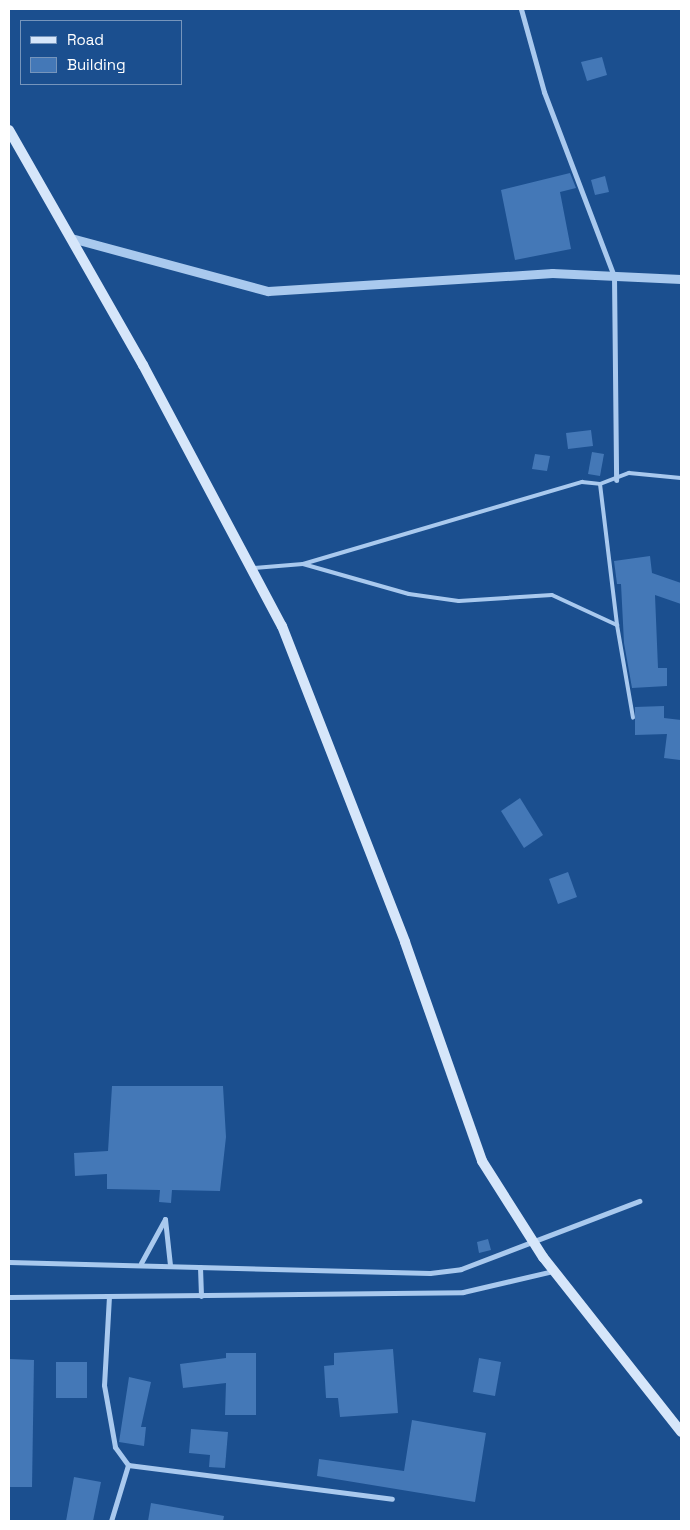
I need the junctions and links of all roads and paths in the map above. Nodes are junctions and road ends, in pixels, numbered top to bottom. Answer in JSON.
{"nodes":[{"id":1,"x":520,"y":9,"type":"edge"},
{"id":2,"x":9,"y":130,"type":"edge"},
{"id":3,"x":71,"y":238,"type":"junction"},
{"id":4,"x":614,"y":276,"type":"junction"},
{"id":5,"x":681,"y":279,"type":"edge"},
{"id":6,"x":681,"y":478,"type":"edge"},
{"id":7,"x":616,"y":480,"type":"junction"},
{"id":8,"x":600,"y":484,"type":"junction"},
{"id":9,"x":303,"y":564,"type":"junction"},
{"id":10,"x":251,"y":569,"type":"junction"},
{"id":11,"x":617,"y":625,"type":"junction"},
{"id":12,"x":633,"y":718,"type":"dead end"},
{"id":13,"x":639,"y":1201,"type":"dead end"},
{"id":14,"x":533,"y":1243,"type":"junction"},
{"id":15,"x":9,"y":1262,"type":"edge"},
{"id":16,"x":141,"y":1263,"type":"junction"},
{"id":17,"x":170,"y":1265,"type":"junction"},
{"id":18,"x":200,"y":1267,"type":"junction"},
{"id":19,"x":554,"y":1271,"type":"junction"},
{"id":20,"x":109,"y":1296,"type":"junction"},
{"id":21,"x":201,"y":1296,"type":"junction"},
{"id":22,"x":9,"y":1297,"type":"edge"},
{"id":23,"x":681,"y":1432,"type":"edge"},
{"id":24,"x":128,"y":1465,"type":"junction"},
{"id":25,"x":392,"y":1499,"type":"dead end"},
{"id":26,"x":111,"y":1521,"type":"edge"}],
"edges":[{"from":1,"to":4,"type":"street"},
{"from":2,"to":3,"type":"main road"},
{"from":3,"to":4,"type":"street"},
{"from":3,"to":10,"type":"main road"},
{"from":4,"to":5,"type":"street"},
{"from":4,"to":7,"type":"street"},
{"from":6,"to":7,"type":"lane"},
{"from":7,"to":8,"type":"lane"},
{"from":8,"to":9,"type":"lane"},
{"from":8,"to":11,"type":"lane"},
{"from":9,"to":10,"type":"lane"},
{"from":9,"to":11,"type":"lane"},
{"from":10,"to":14,"type":"main road"},
{"from":11,"to":12,"type":"lane"},
{"from":13,"to":14,"type":"street"},
{"from":14,"to":18,"type":"street"},
{"from":14,"to":19,"type":"main road"},
{"from":15,"to":16,"type":"street"},
{"from":16,"to":17,"type":"street"},
{"from":16,"to":17,"type":"street"},
{"from":17,"to":18,"type":"street"},
{"from":18,"to":21,"type":"street"},
{"from":19,"to":21,"type":"street"},
{"from":19,"to":23,"type":"main road"},
{"from":20,"to":21,"type":"street"},
{"from":20,"to":22,"type":"street"},
{"from":20,"to":24,"type":"street"},
{"from":24,"to":25,"type":"street"},
{"from":24,"to":26,"type":"street"}]}
